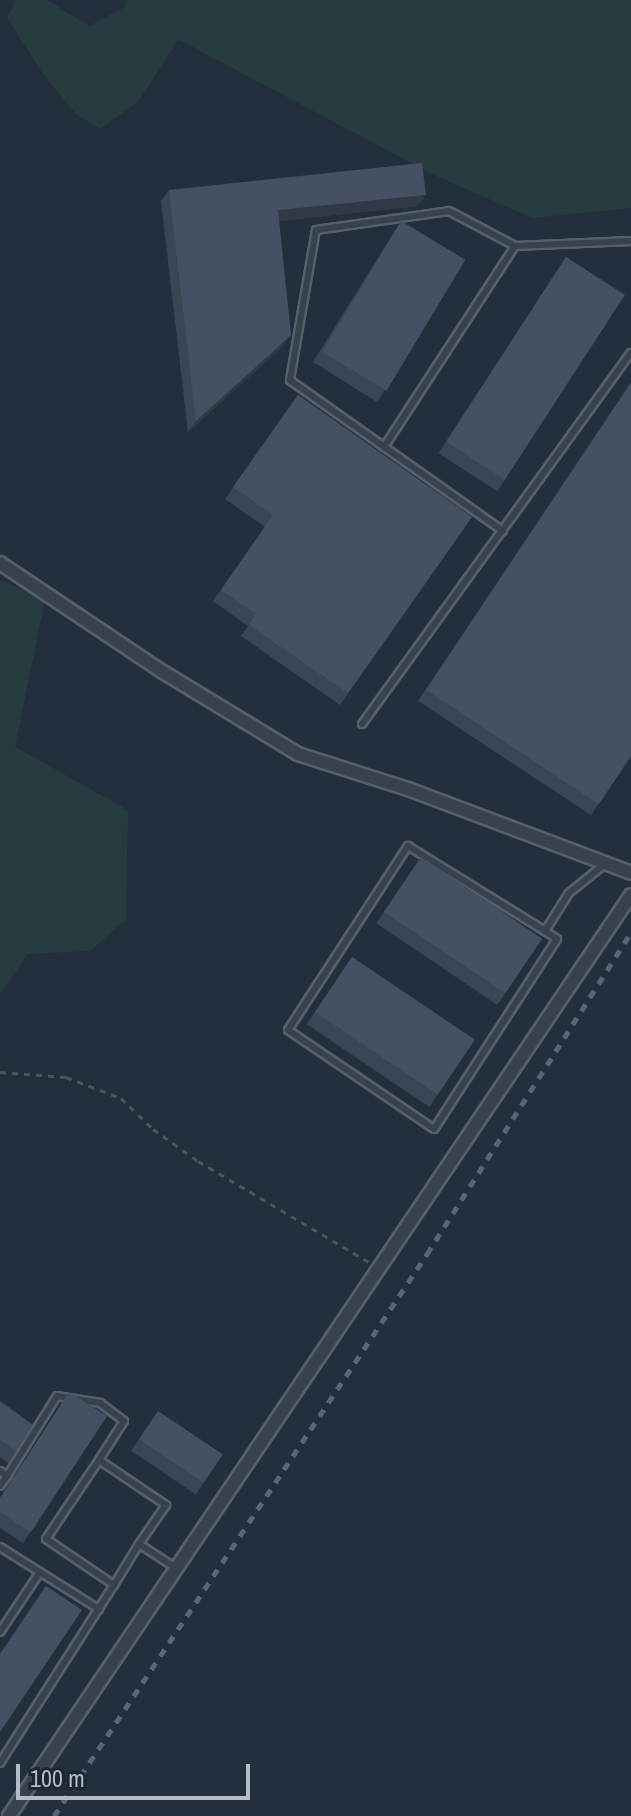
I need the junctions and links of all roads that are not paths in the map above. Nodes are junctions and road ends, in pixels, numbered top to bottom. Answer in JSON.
{"nodes":[{"id":1,"x":631,"y":241,"type":"edge"},
{"id":2,"x":515,"y":246,"type":"junction"},
{"id":3,"x":631,"y":353,"type":"edge"},
{"id":4,"x":384,"y":447,"type":"junction"},
{"id":5,"x":503,"y":531,"type":"junction"},
{"id":6,"x":0,"y":563,"type":"edge"},
{"id":7,"x":362,"y":724,"type":"dead end"},
{"id":8,"x":605,"y":864,"type":"junction"},
{"id":9,"x":631,"y":873,"type":"edge"},
{"id":10,"x":631,"y":895,"type":"edge"},
{"id":11,"x":545,"y":931,"type":"junction"},
{"id":12,"x":99,"y":1460,"type":"junction"},
{"id":13,"x":0,"y":1471,"type":"edge"},
{"id":14,"x":7,"y":1476,"type":"junction"},
{"id":15,"x":0,"y":1486,"type":"edge"},
{"id":16,"x":139,"y":1544,"type":"junction"},
{"id":17,"x":0,"y":1547,"type":"edge"},
{"id":18,"x":176,"y":1568,"type":"junction"},
{"id":19,"x":40,"y":1572,"type":"junction"},
{"id":20,"x":114,"y":1585,"type":"junction"},
{"id":21,"x":99,"y":1609,"type":"junction"},
{"id":22,"x":0,"y":1632,"type":"edge"},
{"id":23,"x":0,"y":1763,"type":"edge"},
{"id":24,"x":9,"y":1816,"type":"edge"}],
"edges":[{"from":1,"to":2,"type":"lane"},
{"from":2,"to":4,"type":"lane"},
{"from":2,"to":4,"type":"lane"},
{"from":3,"to":5,"type":"lane"},
{"from":4,"to":5,"type":"lane"},
{"from":5,"to":7,"type":"lane"},
{"from":6,"to":8,"type":"street"},
{"from":8,"to":9,"type":"street"},
{"from":8,"to":11,"type":"lane"},
{"from":10,"to":18,"type":"street"},
{"from":11,"to":11,"type":"lane"},
{"from":12,"to":14,"type":"lane"},
{"from":12,"to":16,"type":"lane"},
{"from":12,"to":20,"type":"lane"},
{"from":13,"to":14,"type":"lane"},
{"from":14,"to":15,"type":"lane"},
{"from":16,"to":18,"type":"lane"},
{"from":16,"to":20,"type":"lane"},
{"from":17,"to":19,"type":"lane"},
{"from":18,"to":24,"type":"street"},
{"from":19,"to":21,"type":"lane"},
{"from":19,"to":22,"type":"lane"},
{"from":20,"to":21,"type":"lane"},
{"from":21,"to":23,"type":"lane"}]}
